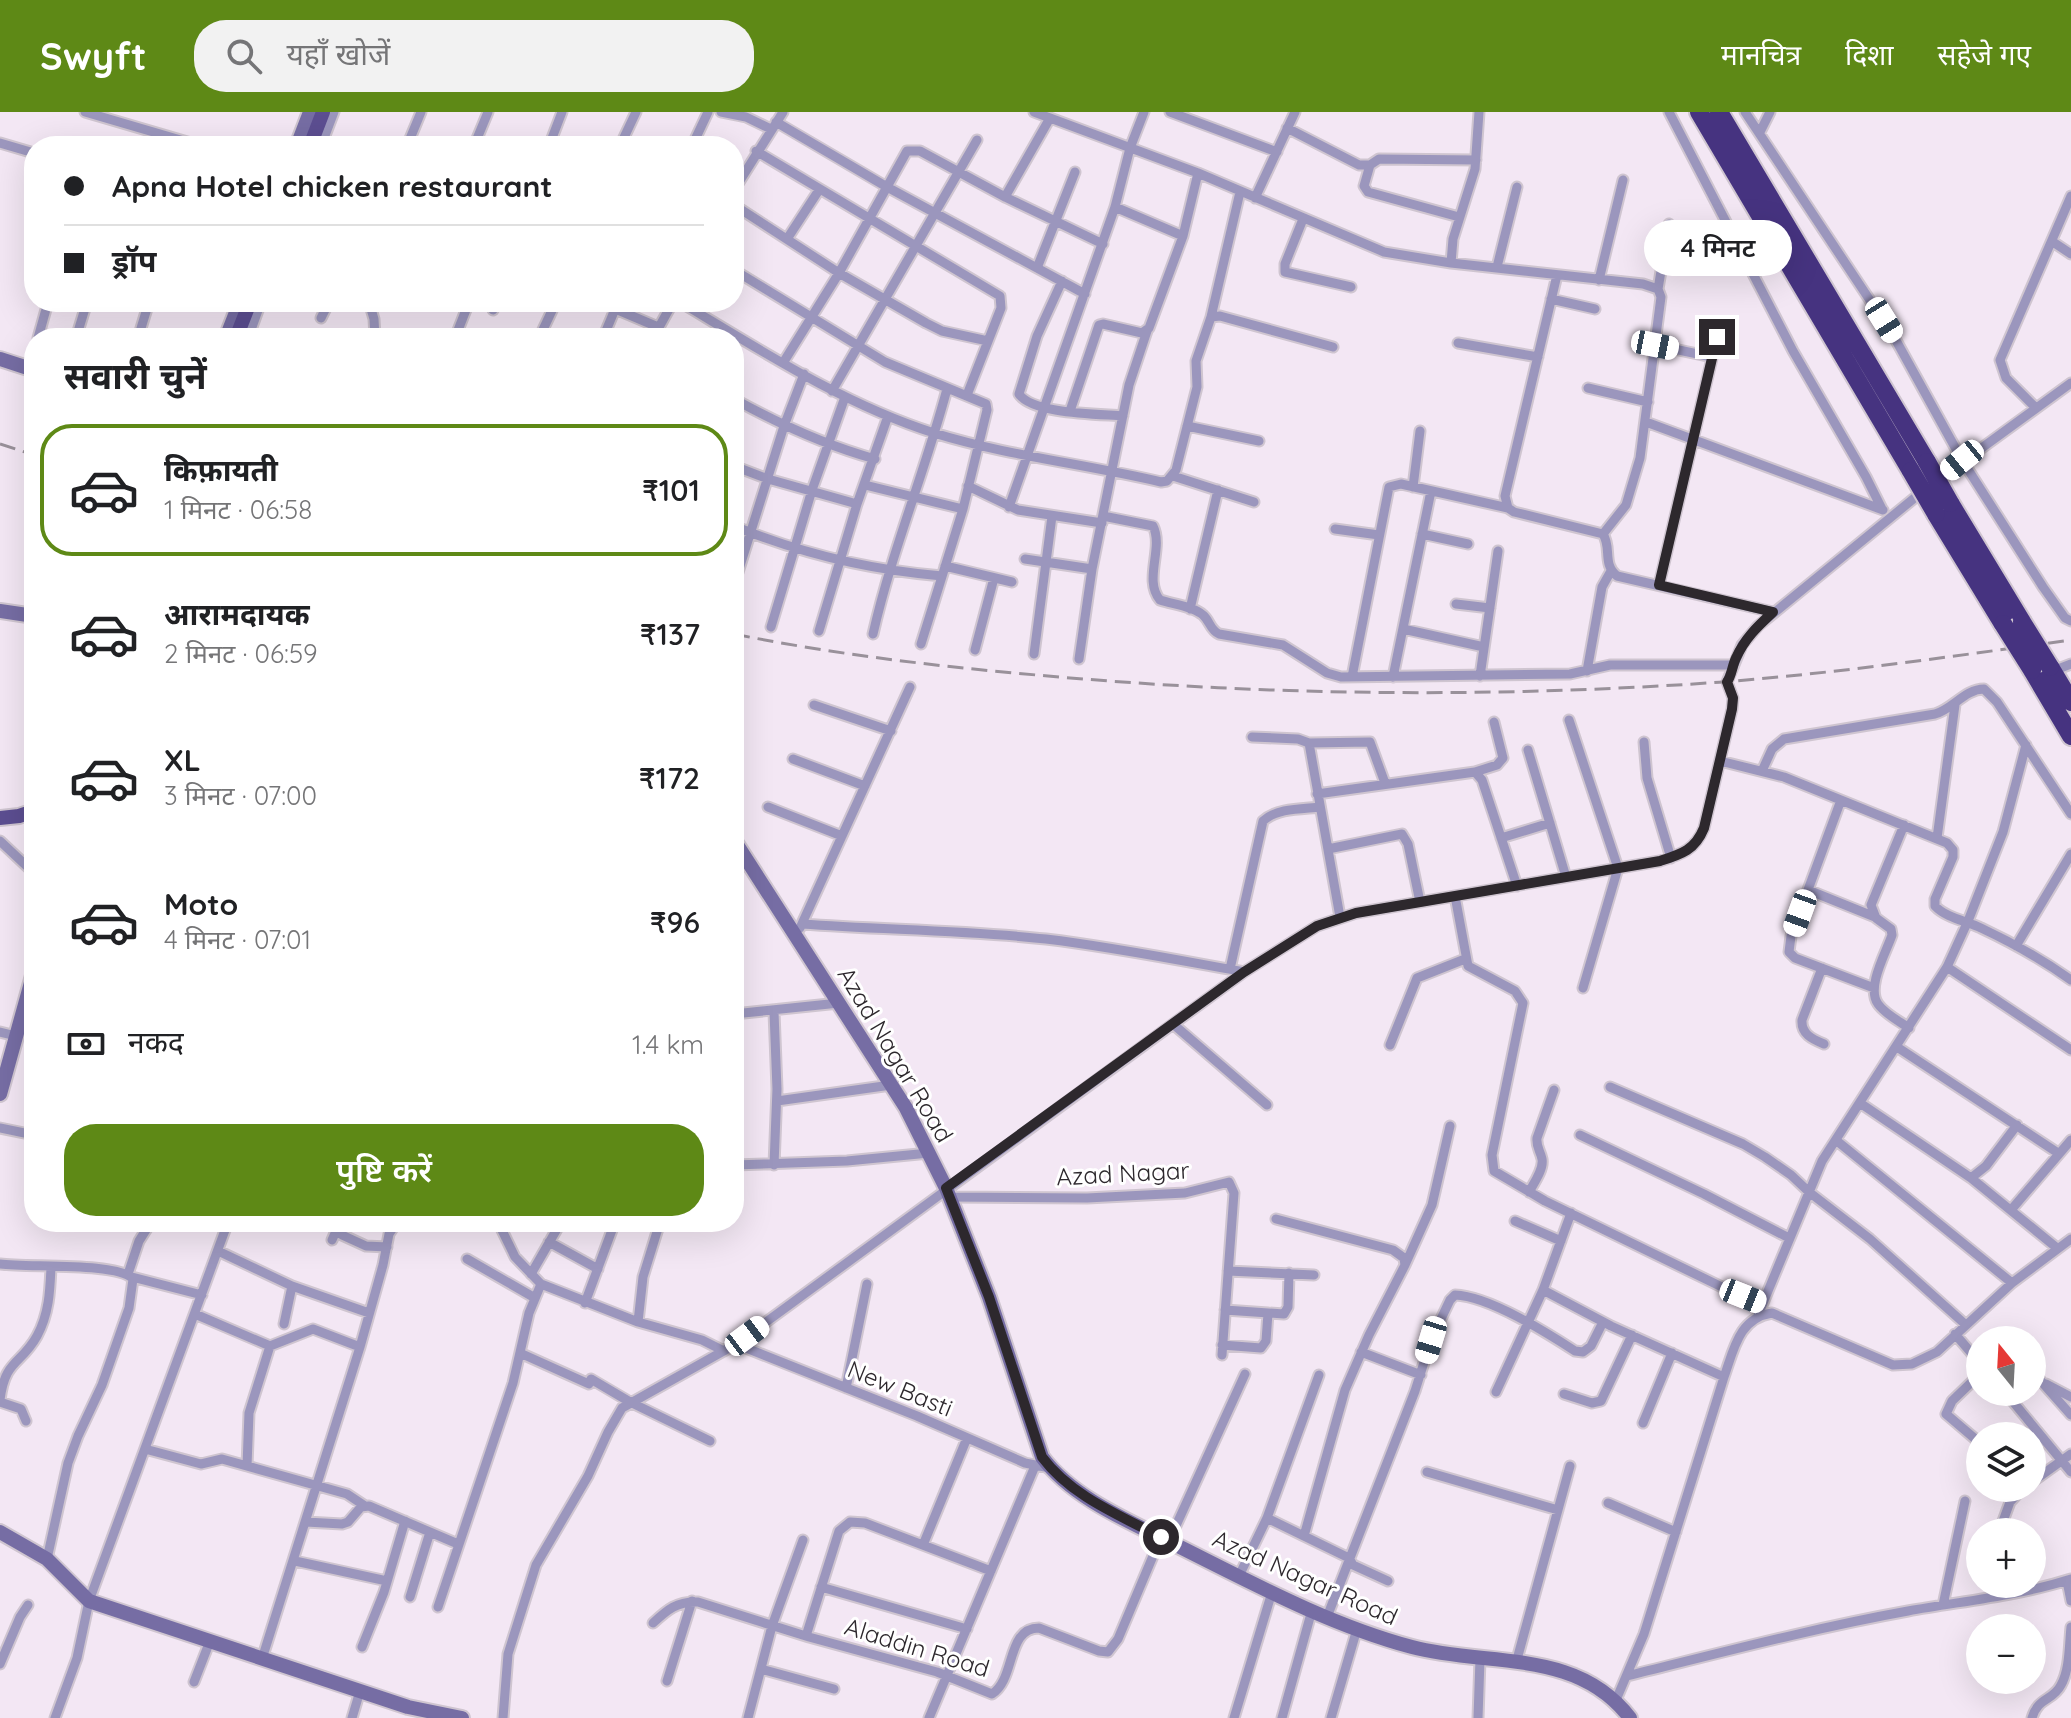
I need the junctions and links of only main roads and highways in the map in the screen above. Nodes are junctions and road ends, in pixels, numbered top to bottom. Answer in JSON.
{"nodes":[{"id":1,"x":323,"y":112,"type":"edge"},
{"id":2,"x":1699,"y":112,"type":"edge"},
{"id":3,"x":1719,"y":112,"type":"edge"},
{"id":4,"x":314,"y":136,"type":"edge"},
{"id":5,"x":1919,"y":466,"type":"junction"},
{"id":6,"x":1943,"y":508,"type":"junction"},
{"id":7,"x":2045,"y":669,"type":"junction"},
{"id":8,"x":2071,"y":702,"type":"edge"},
{"id":9,"x":2071,"y":736,"type":"edge"},
{"id":10,"x":24,"y":814,"type":"edge"},
{"id":11,"x":0,"y":818,"type":"edge"}],
"edges":[{"from":1,"to":4,"type":"main road"},
{"from":2,"to":5,"type":"highway"},
{"from":3,"to":5,"type":"highway"},
{"from":5,"to":6,"type":"highway","bridge":true},
{"from":6,"to":7,"type":"highway","bridge":true},
{"from":6,"to":7,"type":"highway","bridge":true},
{"from":7,"to":8,"type":"highway"},
{"from":7,"to":9,"type":"highway"},
{"from":10,"to":11,"type":"main road"}]}
